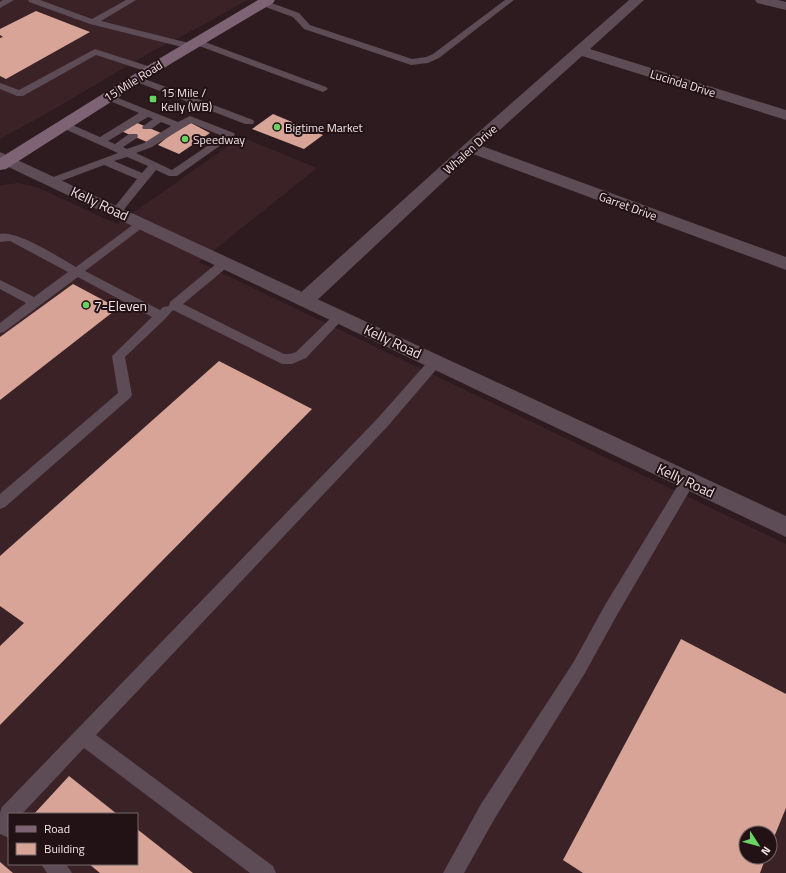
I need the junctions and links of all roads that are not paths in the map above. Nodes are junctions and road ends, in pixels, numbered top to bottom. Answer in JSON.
{"nodes":[{"id":1,"x":10,"y":0,"type":"edge"},
{"id":2,"x":32,"y":0,"type":"edge"},
{"id":3,"x":132,"y":0,"type":"edge"},
{"id":4,"x":510,"y":0,"type":"edge"},
{"id":5,"x":637,"y":0,"type":"edge"},
{"id":6,"x":762,"y":0,"type":"edge"},
{"id":7,"x":266,"y":2,"type":"edge"},
{"id":8,"x":0,"y":5,"type":"edge"},
{"id":9,"x":786,"y":6,"type":"edge"},
{"id":10,"x":93,"y":22,"type":"junction"},
{"id":11,"x":193,"y":44,"type":"junction"},
{"id":12,"x":580,"y":51,"type":"junction"},
{"id":13,"x":151,"y":70,"type":"junction"},
{"id":14,"x":137,"y":79,"type":"junction"},
{"id":15,"x":0,"y":86,"type":"edge"},
{"id":16,"x":323,"y":89,"type":"dead end"},
{"id":17,"x":108,"y":97,"type":"junction"},
{"id":18,"x":147,"y":113,"type":"junction"},
{"id":19,"x":786,"y":115,"type":"edge"},
{"id":20,"x":161,"y":118,"type":"junction"},
{"id":21,"x":249,"y":122,"type":"dead end"},
{"id":22,"x":64,"y":125,"type":"junction"},
{"id":23,"x":179,"y":126,"type":"junction"},
{"id":24,"x":147,"y":127,"type":"dead end"},
{"id":25,"x":133,"y":136,"type":"dead end"},
{"id":26,"x":101,"y":141,"type":"junction"},
{"id":27,"x":471,"y":147,"type":"junction"},
{"id":28,"x":115,"y":148,"type":"junction"},
{"id":29,"x":126,"y":152,"type":"junction"},
{"id":30,"x":3,"y":161,"type":"edge"},
{"id":31,"x":104,"y":161,"type":"junction"},
{"id":32,"x":154,"y":165,"type":"junction"},
{"id":33,"x":143,"y":178,"type":"junction"},
{"id":34,"x":52,"y":181,"type":"junction"},
{"id":35,"x":117,"y":211,"type":"junction"},
{"id":36,"x":142,"y":223,"type":"junction"},
{"id":37,"x":0,"y":238,"type":"edge"},
{"id":38,"x":226,"y":262,"type":"junction"},
{"id":39,"x":786,"y":264,"type":"edge"},
{"id":40,"x":77,"y":272,"type":"junction"},
{"id":41,"x":0,"y":284,"type":"edge"},
{"id":42,"x":305,"y":300,"type":"junction"},
{"id":43,"x":35,"y":302,"type":"junction"},
{"id":44,"x":174,"y":305,"type":"junction"},
{"id":45,"x":161,"y":316,"type":"junction"},
{"id":46,"x":340,"y":316,"type":"junction"},
{"id":47,"x":0,"y":329,"type":"edge"},
{"id":48,"x":436,"y":361,"type":"junction"},
{"id":49,"x":688,"y":481,"type":"junction"},
{"id":50,"x":0,"y":502,"type":"edge"},
{"id":51,"x":786,"y":527,"type":"edge"},
{"id":52,"x":83,"y":736,"type":"junction"},
{"id":53,"x":13,"y":813,"type":"edge"},
{"id":54,"x":52,"y":865,"type":"edge"},
{"id":55,"x":62,"y":873,"type":"edge"},
{"id":56,"x":266,"y":873,"type":"edge"},
{"id":57,"x":453,"y":873,"type":"edge"}],
"edges":[{"from":1,"to":8,"type":"lane"},
{"from":2,"to":10,"type":"lane"},
{"from":3,"to":10,"type":"lane"},
{"from":4,"to":7,"type":"lane"},
{"from":5,"to":12,"type":"street","name":"Whalen Drive"},
{"from":6,"to":9,"type":"street"},
{"from":7,"to":11,"type":"main road","name":"15 Mile Road"},
{"from":10,"to":11,"type":"lane"},
{"from":11,"to":13,"type":"main road","name":"15 Mile Road"},
{"from":11,"to":16,"type":"lane"},
{"from":12,"to":19,"type":"street","name":"Lucinda Drive"},
{"from":12,"to":27,"type":"street","name":"Whalen Drive"},
{"from":13,"to":14,"type":"main road","name":"15 Mile Road"},
{"from":13,"to":15,"type":"lane"},
{"from":14,"to":17,"type":"main road","name":"15 Mile Road"},
{"from":14,"to":21,"type":"lane"},
{"from":17,"to":18,"type":"lane"},
{"from":17,"to":22,"type":"main road","name":"15 Mile Road"},
{"from":18,"to":20,"type":"lane"},
{"from":18,"to":26,"type":"lane"},
{"from":20,"to":23,"type":"lane"},
{"from":20,"to":24,"type":"lane"},
{"from":22,"to":26,"type":"lane"},
{"from":22,"to":30,"type":"main road","name":"15 Mile Road"},
{"from":23,"to":29,"type":"lane"},
{"from":23,"to":32,"type":"lane"},
{"from":25,"to":28,"type":"lane"},
{"from":26,"to":28,"type":"lane"},
{"from":27,"to":39,"type":"street","name":"Garret Drive"},
{"from":27,"to":42,"type":"street","name":"Whalen Drive"},
{"from":28,"to":29,"type":"lane"},
{"from":29,"to":31,"type":"lane"},
{"from":29,"to":32,"type":"lane"},
{"from":30,"to":34,"type":"street","name":"Kelly Road"},
{"from":31,"to":33,"type":"lane"},
{"from":31,"to":34,"type":"lane"},
{"from":32,"to":33,"type":"lane"},
{"from":33,"to":35,"type":"lane"},
{"from":34,"to":35,"type":"street","name":"Kelly Road"},
{"from":35,"to":36,"type":"street","name":"Kelly Road"},
{"from":36,"to":38,"type":"street","name":"Kelly Road"},
{"from":36,"to":40,"type":"lane"},
{"from":37,"to":40,"type":"lane"},
{"from":38,"to":42,"type":"street","name":"Kelly Road"},
{"from":38,"to":44,"type":"lane"},
{"from":40,"to":43,"type":"lane"},
{"from":40,"to":45,"type":"lane"},
{"from":41,"to":43,"type":"lane"},
{"from":42,"to":46,"type":"street","name":"Kelly Road"},
{"from":43,"to":47,"type":"lane"},
{"from":44,"to":45,"type":"lane"},
{"from":44,"to":46,"type":"lane"},
{"from":45,"to":50,"type":"lane"},
{"from":46,"to":48,"type":"street","name":"Kelly Road"},
{"from":48,"to":49,"type":"street","name":"Kelly Road"},
{"from":48,"to":52,"type":"lane"},
{"from":49,"to":51,"type":"street","name":"Kelly Road"},
{"from":49,"to":57,"type":"lane"},
{"from":52,"to":53,"type":"lane"},
{"from":52,"to":56,"type":"lane"},
{"from":54,"to":55,"type":"lane"}]}
